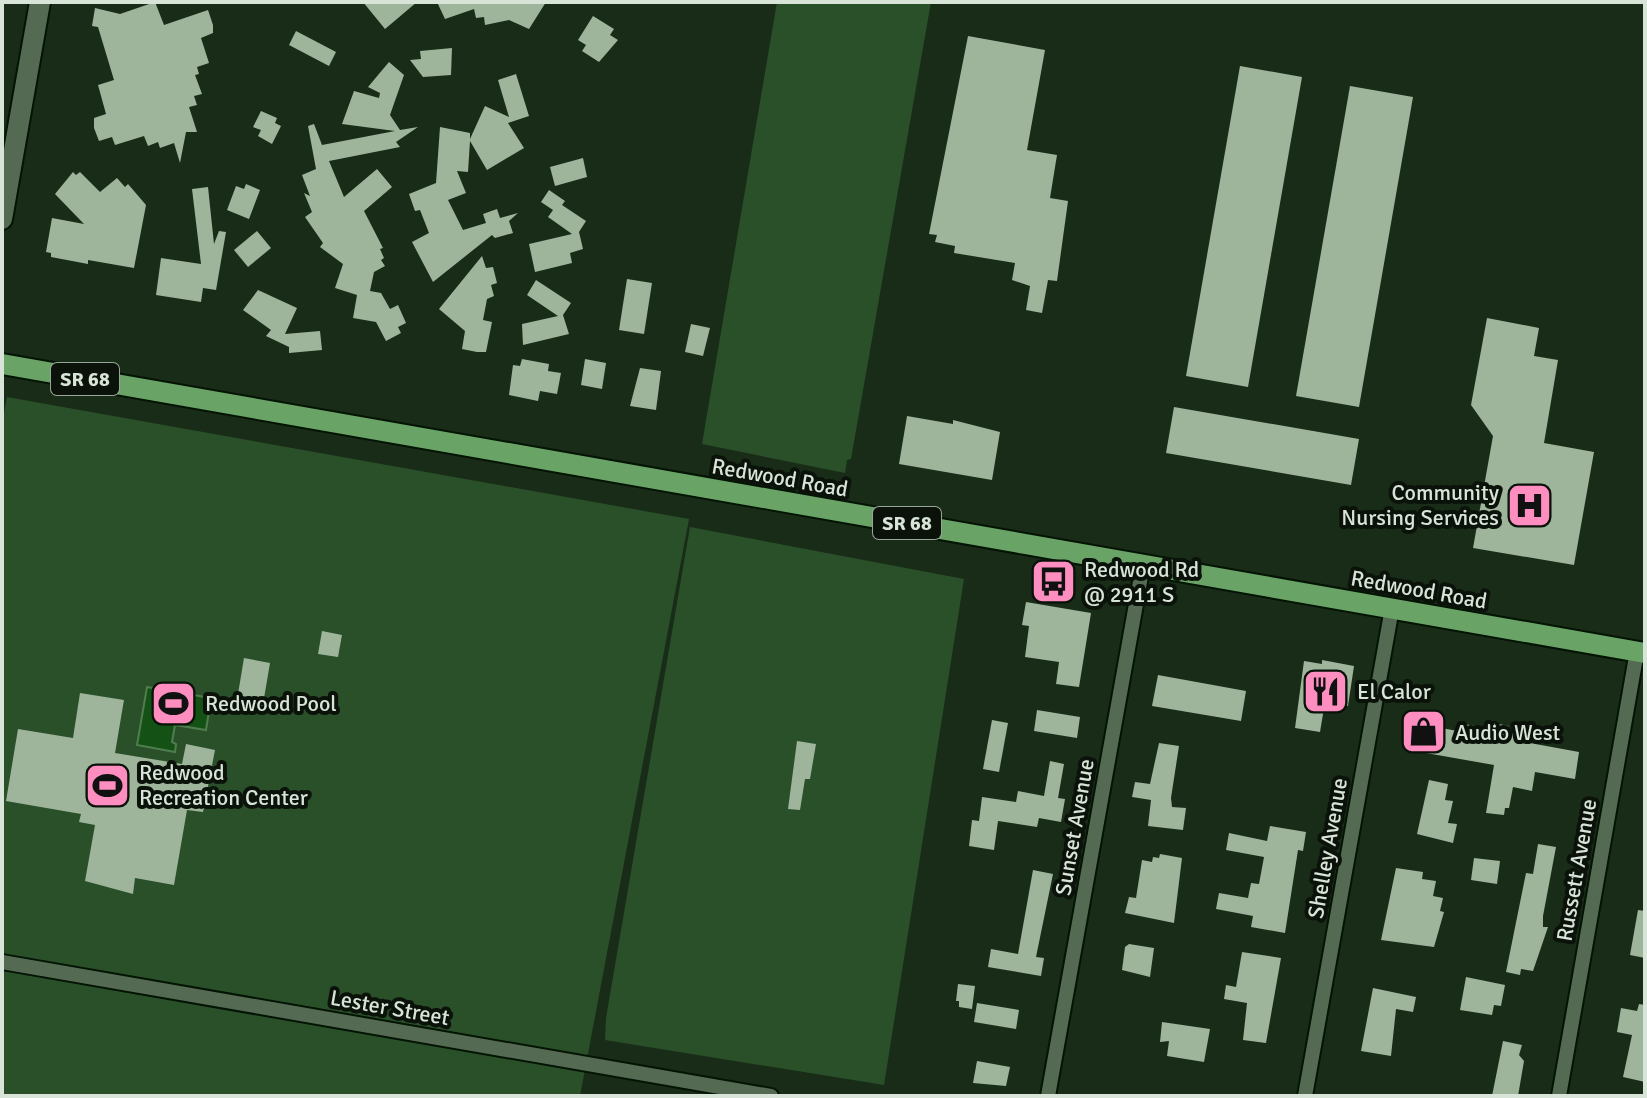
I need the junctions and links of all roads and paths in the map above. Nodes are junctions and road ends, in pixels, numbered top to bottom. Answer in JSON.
{"nodes":[{"id":1,"x":40,"y":2,"type":"edge"},
{"id":2,"x":2,"y":219,"type":"edge"},
{"id":3,"x":2,"y":364,"type":"edge"},
{"id":4,"x":1143,"y":565,"type":"junction"},
{"id":5,"x":1392,"y":608,"type":"junction"},
{"id":6,"x":1641,"y":652,"type":"edge"},
{"id":7,"x":2,"y":962,"type":"edge"},
{"id":8,"x":771,"y":1096,"type":"edge"},
{"id":9,"x":1048,"y":1096,"type":"edge"},
{"id":10,"x":1305,"y":1096,"type":"edge"},
{"id":11,"x":1559,"y":1096,"type":"edge"}],
"edges":[{"from":1,"to":2,"type":"main road"},
{"from":3,"to":4,"type":"main road","name":"Redwood Road","number":"SR 68"},
{"from":4,"to":5,"type":"main road","name":"Redwood Road","number":"SR 68"},
{"from":4,"to":9,"type":"street","name":"Sunset Avenue"},
{"from":5,"to":6,"type":"main road","name":"Redwood Road","number":"SR 68"},
{"from":5,"to":10,"type":"street","name":"Shelley Avenue"},
{"from":6,"to":11,"type":"street","name":"Russett Avenue"},
{"from":7,"to":8,"type":"street","name":"Lester Street"}]}
